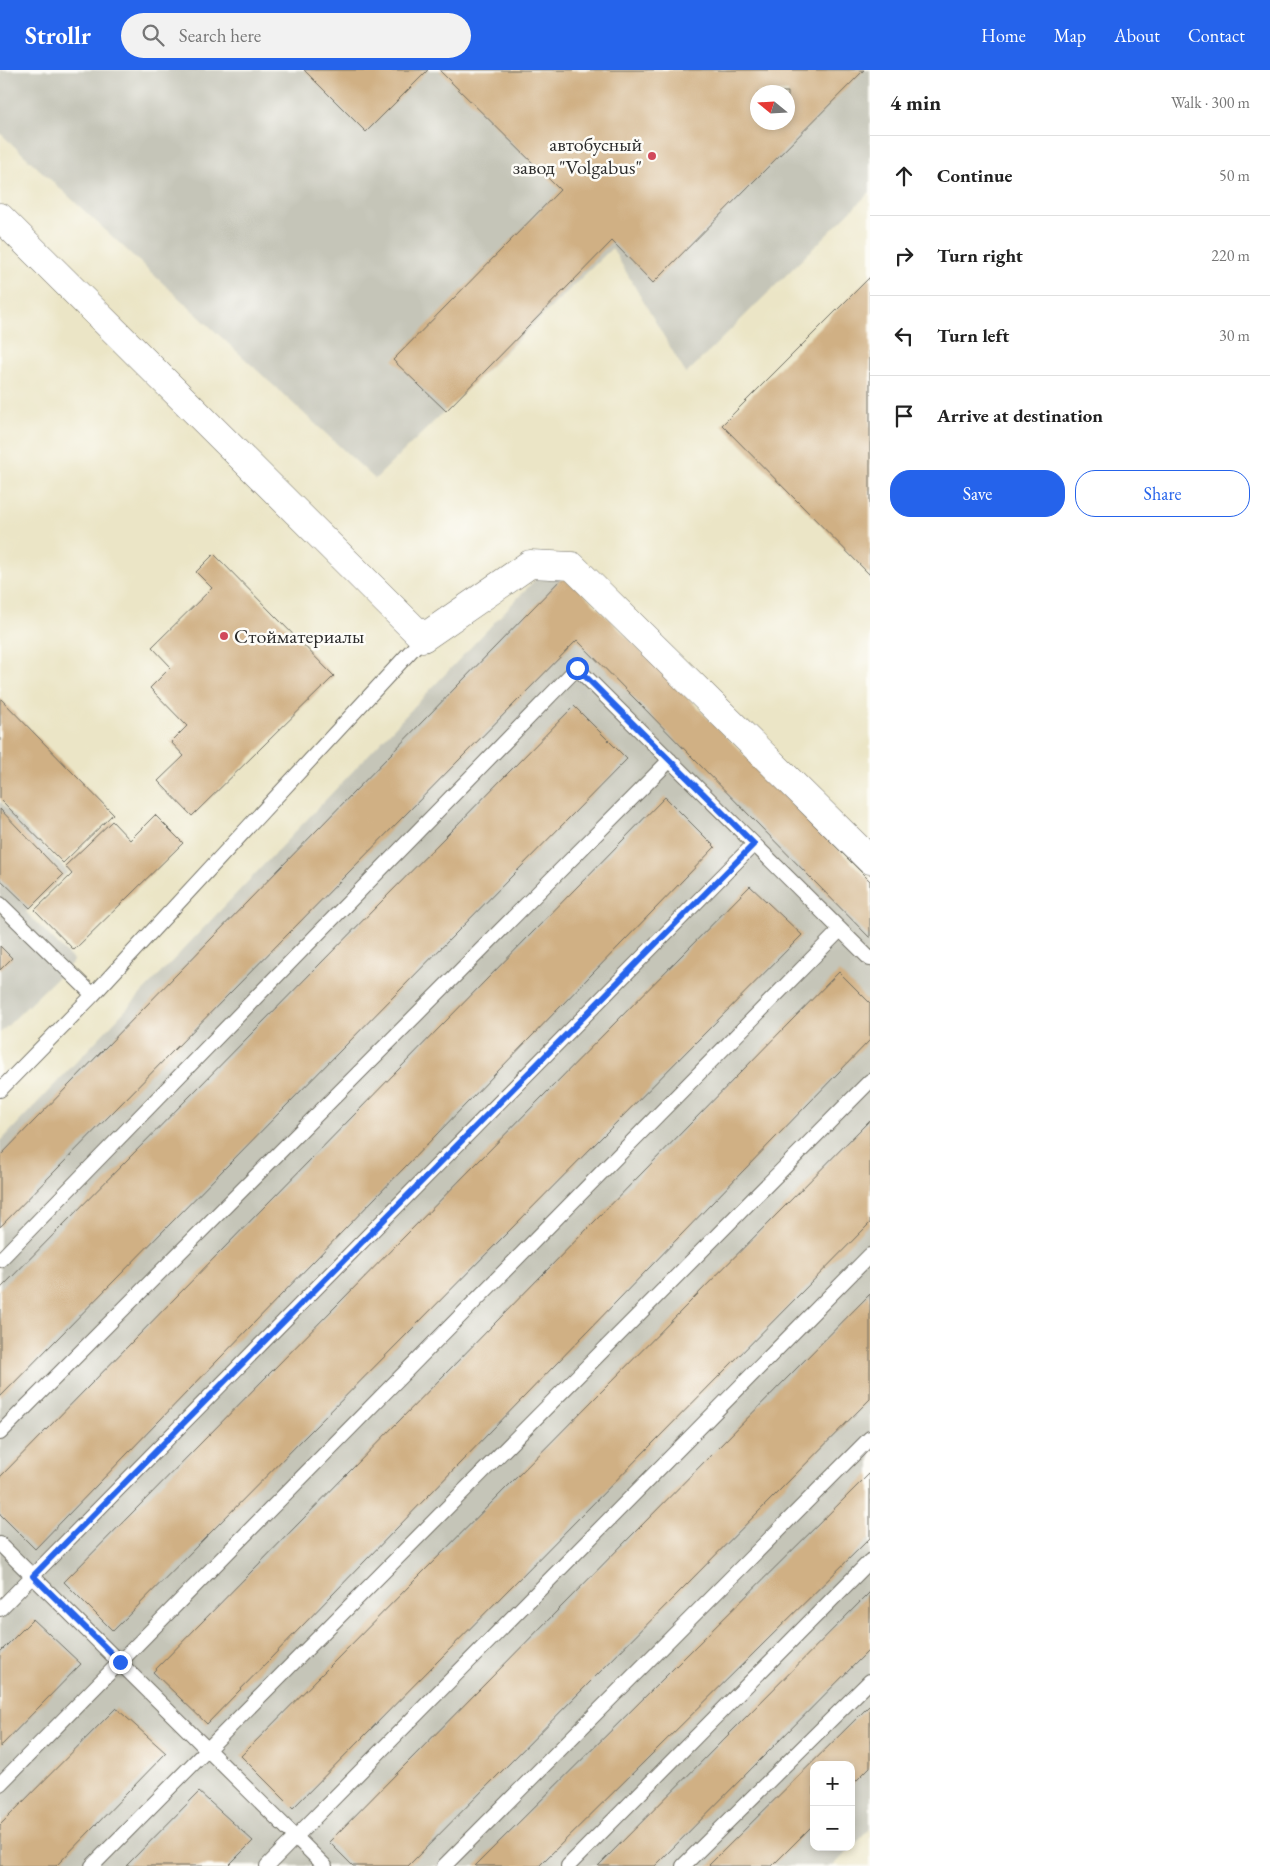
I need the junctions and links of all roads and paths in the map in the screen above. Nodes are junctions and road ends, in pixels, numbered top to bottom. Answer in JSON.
{"nodes":[{"id":1,"x":0,"y":217,"type":"edge"},
{"id":2,"x":423,"y":638,"type":"junction"},
{"id":3,"x":670,"y":760,"type":"junction"},
{"id":4,"x":754,"y":844,"type":"junction"},
{"id":5,"x":870,"y":860,"type":"edge"},
{"id":6,"x":0,"y":904,"type":"edge"},
{"id":7,"x":840,"y":930,"type":"junction"},
{"id":8,"x":870,"y":959,"type":"edge"},
{"id":9,"x":93,"y":995,"type":"junction"},
{"id":10,"x":870,"y":1081,"type":"edge"},
{"id":11,"x":0,"y":1090,"type":"edge"},
{"id":12,"x":870,"y":1255,"type":"edge"},
{"id":13,"x":0,"y":1260,"type":"edge"},
{"id":14,"x":0,"y":1434,"type":"edge"},
{"id":15,"x":870,"y":1438,"type":"edge"},
{"id":16,"x":0,"y":1544,"type":"edge"},
{"id":17,"x":870,"y":1561,"type":"edge"},
{"id":18,"x":33,"y":1576,"type":"junction"},
{"id":19,"x":0,"y":1609,"type":"edge"},
{"id":20,"x":120,"y":1662,"type":"junction"},
{"id":21,"x":870,"y":1681,"type":"edge"},
{"id":22,"x":208,"y":1749,"type":"junction"},
{"id":23,"x":0,"y":1784,"type":"edge"},
{"id":24,"x":296,"y":1837,"type":"junction"},
{"id":25,"x":92,"y":1866,"type":"edge"},
{"id":26,"x":267,"y":1866,"type":"edge"},
{"id":27,"x":325,"y":1866,"type":"edge"},
{"id":28,"x":444,"y":1866,"type":"edge"},
{"id":29,"x":568,"y":1866,"type":"edge"},
{"id":30,"x":683,"y":1866,"type":"edge"}],
"edges":[{"from":1,"to":2,"type":"street"},
{"from":2,"to":5,"type":"street"},
{"from":2,"to":9,"type":"lane"},
{"from":3,"to":4,"type":"lane"},
{"from":3,"to":13,"type":"lane"},
{"from":3,"to":14,"type":"lane"},
{"from":4,"to":7,"type":"lane"},
{"from":4,"to":18,"type":"lane"},
{"from":6,"to":9,"type":"lane"},
{"from":7,"to":8,"type":"lane"},
{"from":7,"to":20,"type":"lane"},
{"from":9,"to":11,"type":"lane"},
{"from":10,"to":22,"type":"lane"},
{"from":12,"to":24,"type":"lane"},
{"from":15,"to":28,"type":"lane"},
{"from":16,"to":18,"type":"lane"},
{"from":17,"to":29,"type":"lane"},
{"from":18,"to":19,"type":"lane"},
{"from":18,"to":20,"type":"lane"},
{"from":20,"to":22,"type":"lane"},
{"from":20,"to":23,"type":"lane"},
{"from":21,"to":30,"type":"lane"},
{"from":22,"to":24,"type":"lane"},
{"from":22,"to":25,"type":"lane"},
{"from":24,"to":26,"type":"lane"},
{"from":24,"to":27,"type":"lane"}]}
